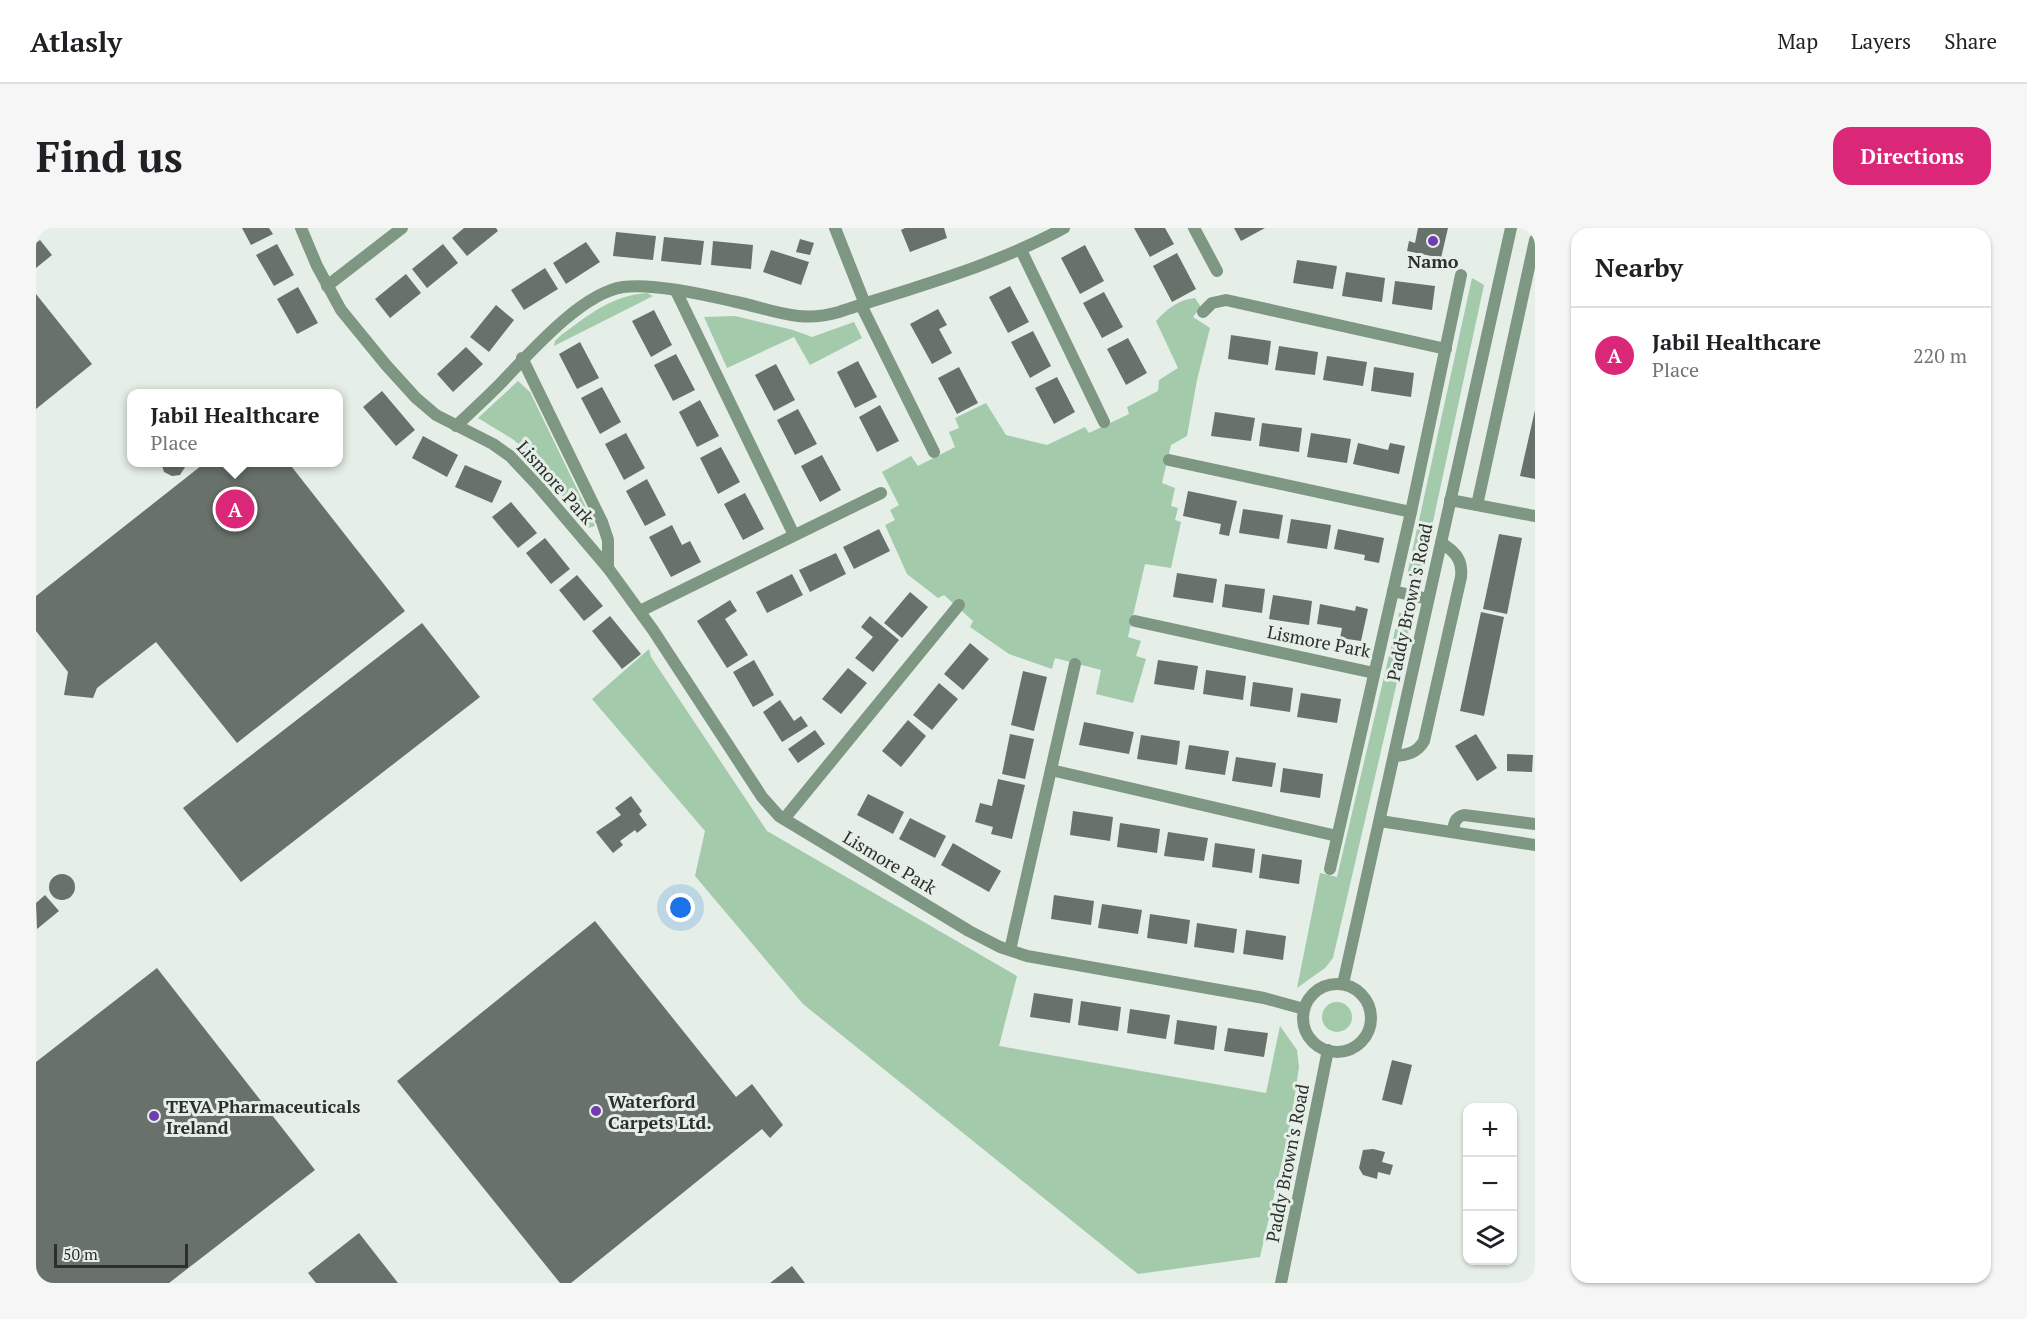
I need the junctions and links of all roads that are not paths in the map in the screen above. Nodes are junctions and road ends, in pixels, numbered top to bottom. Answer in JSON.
{"nodes":[{"id":1,"x":301,"y":228,"type":"edge"},
{"id":2,"x":402,"y":228,"type":"edge"},
{"id":3,"x":835,"y":228,"type":"edge"},
{"id":4,"x":1064,"y":228,"type":"edge"},
{"id":5,"x":1194,"y":228,"type":"edge"},
{"id":6,"x":1511,"y":228,"type":"edge"},
{"id":7,"x":1535,"y":240,"type":"edge"},
{"id":8,"x":1021,"y":250,"type":"junction"},
{"id":9,"x":1217,"y":271,"type":"dead end"},
{"id":10,"x":1461,"y":275,"type":"dead end"},
{"id":11,"x":327,"y":286,"type":"junction"},
{"id":12,"x":676,"y":291,"type":"junction"},
{"id":13,"x":863,"y":304,"type":"junction"},
{"id":14,"x":1203,"y":312,"type":"dead end"},
{"id":15,"x":1446,"y":349,"type":"junction"},
{"id":16,"x":522,"y":358,"type":"junction"},
{"id":17,"x":1104,"y":422,"type":"dead end"},
{"id":18,"x":456,"y":426,"type":"junction"},
{"id":19,"x":934,"y":452,"type":"dead end"},
{"id":20,"x":1169,"y":460,"type":"dead end"},
{"id":21,"x":881,"y":493,"type":"dead end"},
{"id":22,"x":1450,"y":500,"type":"junction"},
{"id":23,"x":1477,"y":505,"type":"junction"},
{"id":24,"x":1411,"y":512,"type":"junction"},
{"id":25,"x":1535,"y":516,"type":"edge"},
{"id":26,"x":794,"y":535,"type":"junction"},
{"id":27,"x":1441,"y":543,"type":"junction"},
{"id":28,"x":608,"y":568,"type":"junction"},
{"id":29,"x":1393,"y":591,"type":"junction"},
{"id":30,"x":1428,"y":598,"type":"junction"},
{"id":31,"x":959,"y":605,"type":"dead end"},
{"id":32,"x":640,"y":611,"type":"junction"},
{"id":33,"x":1135,"y":621,"type":"dead end"},
{"id":34,"x":1075,"y":664,"type":"dead end"},
{"id":35,"x":1374,"y":673,"type":"junction"},
{"id":36,"x":1394,"y":756,"type":"junction"},
{"id":37,"x":1051,"y":770,"type":"junction"},
{"id":38,"x":784,"y":819,"type":"junction"},
{"id":39,"x":1380,"y":821,"type":"junction"},
{"id":40,"x":1535,"y":824,"type":"edge"},
{"id":41,"x":1453,"y":832,"type":"junction"},
{"id":42,"x":1337,"y":836,"type":"junction"},
{"id":43,"x":1535,"y":845,"type":"edge"},
{"id":44,"x":1330,"y":869,"type":"dead end"},
{"id":45,"x":1010,"y":951,"type":"junction"},
{"id":46,"x":1343,"y":984,"type":"junction"},
{"id":47,"x":1304,"y":1010,"type":"junction"},
{"id":48,"x":1328,"y":1050,"type":"junction"},
{"id":49,"x":1281,"y":1283,"type":"edge"}],
"edges":[{"from":1,"to":11,"type":"street","name":"Lismore Park"},
{"from":2,"to":11,"type":"street"},
{"from":3,"to":13,"type":"street"},
{"from":4,"to":8,"type":"street"},
{"from":5,"to":9,"type":"street"},
{"from":6,"to":22,"type":"street","name":"Paddy Brown's Road"},
{"from":7,"to":23,"type":"street"},
{"from":8,"to":13,"type":"street"},
{"from":8,"to":17,"type":"street"},
{"from":10,"to":15,"type":"street","name":"Lismore Park"},
{"from":11,"to":18,"type":"street","name":"Lismore Park"},
{"from":12,"to":13,"type":"street"},
{"from":12,"to":16,"type":"street"},
{"from":12,"to":26,"type":"street"},
{"from":13,"to":19,"type":"street"},
{"from":14,"to":15,"type":"street"},
{"from":15,"to":24,"type":"street","name":"Lismore Park"},
{"from":16,"to":18,"type":"street"},
{"from":16,"to":28,"type":"street","name":"Lismore Park"},
{"from":18,"to":28,"type":"street","name":"Lismore Park"},
{"from":20,"to":24,"type":"street"},
{"from":21,"to":26,"type":"street"},
{"from":22,"to":23,"type":"street"},
{"from":22,"to":27,"type":"street","name":"Paddy Brown's Road"},
{"from":23,"to":25,"type":"street"},
{"from":24,"to":29,"type":"street","name":"Lismore Park"},
{"from":26,"to":32,"type":"street"},
{"from":27,"to":30,"type":"street","name":"Paddy Brown's Road"},
{"from":27,"to":36,"type":"street"},
{"from":28,"to":32,"type":"street","name":"Lismore Park"},
{"from":29,"to":30,"type":"street"},
{"from":29,"to":35,"type":"street","name":"Lismore Park"},
{"from":30,"to":36,"type":"street","name":"Paddy Brown's Road"},
{"from":31,"to":38,"type":"street"},
{"from":32,"to":38,"type":"street","name":"Lismore Park"},
{"from":33,"to":35,"type":"street","name":"Lismore Park"},
{"from":34,"to":37,"type":"street"},
{"from":35,"to":42,"type":"street"},
{"from":36,"to":39,"type":"street","name":"Paddy Brown's Road"},
{"from":37,"to":42,"type":"street"},
{"from":37,"to":45,"type":"street"},
{"from":38,"to":45,"type":"street","name":"Lismore Park"},
{"from":39,"to":41,"type":"street"},
{"from":39,"to":46,"type":"street","name":"Paddy Brown's Road"},
{"from":40,"to":41,"type":"street"},
{"from":41,"to":43,"type":"street"},
{"from":42,"to":44,"type":"street"},
{"from":45,"to":47,"type":"street","name":"Lismore Park"},
{"from":46,"to":47,"type":"street"},
{"from":46,"to":48,"type":"street"},
{"from":47,"to":48,"type":"street"},
{"from":48,"to":49,"type":"street","name":"Paddy Brown's Road"}]}
